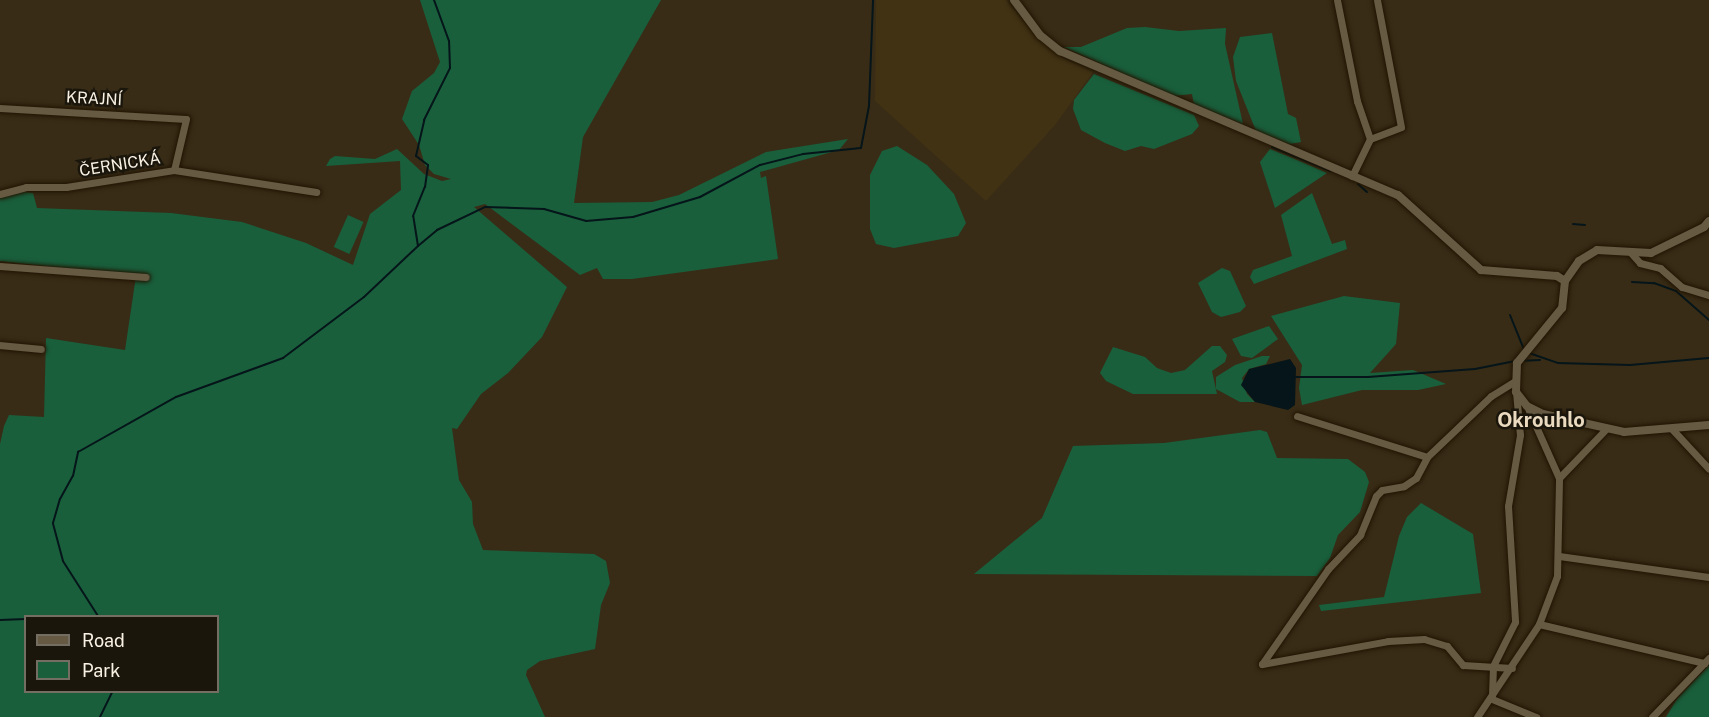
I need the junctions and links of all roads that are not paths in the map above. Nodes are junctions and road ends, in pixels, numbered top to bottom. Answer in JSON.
{"nodes":[{"id":1,"x":1014,"y":0,"type":"edge"},
{"id":2,"x":1337,"y":0,"type":"edge"},
{"id":3,"x":1377,"y":0,"type":"edge"},
{"id":4,"x":0,"y":108,"type":"edge"},
{"id":5,"x":1370,"y":139,"type":"junction"},
{"id":6,"x":174,"y":170,"type":"junction"},
{"id":7,"x":1352,"y":176,"type":"junction"},
{"id":8,"x":316,"y":192,"type":"dead end"},
{"id":9,"x":0,"y":194,"type":"edge"},
{"id":10,"x":1707,"y":226,"type":"edge"},
{"id":11,"x":1631,"y":253,"type":"junction"},
{"id":12,"x":0,"y":266,"type":"edge"},
{"id":13,"x":146,"y":277,"type":"dead end"},
{"id":14,"x":1566,"y":281,"type":"junction"},
{"id":15,"x":1709,"y":295,"type":"edge"},
{"id":16,"x":0,"y":345,"type":"edge"},
{"id":17,"x":41,"y":349,"type":"dead end"},
{"id":18,"x":1515,"y":381,"type":"junction"},
{"id":19,"x":1516,"y":392,"type":"junction"},
{"id":20,"x":1527,"y":406,"type":"junction"},
{"id":21,"x":1297,"y":416,"type":"dead end"},
{"id":22,"x":1709,"y":425,"type":"edge"},
{"id":23,"x":1606,"y":429,"type":"junction"},
{"id":24,"x":1672,"y":429,"type":"junction"},
{"id":25,"x":1427,"y":457,"type":"junction"},
{"id":26,"x":1709,"y":469,"type":"edge"},
{"id":27,"x":1559,"y":478,"type":"junction"},
{"id":28,"x":1559,"y":556,"type":"junction"},
{"id":29,"x":1709,"y":577,"type":"edge"},
{"id":30,"x":1539,"y":624,"type":"junction"},
{"id":31,"x":1706,"y":660,"type":"edge"},
{"id":32,"x":1493,"y":666,"type":"junction"},
{"id":33,"x":1512,"y":668,"type":"junction"},
{"id":34,"x":1492,"y":699,"type":"junction"},
{"id":35,"x":1477,"y":717,"type":"edge"},
{"id":36,"x":1536,"y":717,"type":"edge"},
{"id":37,"x":1652,"y":717,"type":"edge"}],
"edges":[{"from":1,"to":7,"type":"street"},
{"from":2,"to":5,"type":"street"},
{"from":3,"to":5,"type":"street"},
{"from":4,"to":6,"type":"street","name":"KRAJNÍ"},
{"from":5,"to":7,"type":"street"},
{"from":6,"to":8,"type":"street","name":"ČERNICKÁ"},
{"from":6,"to":9,"type":"street","name":"ČERNICKÁ"},
{"from":7,"to":14,"type":"street"},
{"from":10,"to":11,"type":"street"},
{"from":11,"to":14,"type":"street"},
{"from":11,"to":15,"type":"street"},
{"from":12,"to":13,"type":"street"},
{"from":14,"to":18,"type":"street"},
{"from":16,"to":17,"type":"street"},
{"from":18,"to":19,"type":"street"},
{"from":18,"to":25,"type":"street"},
{"from":19,"to":20,"type":"street"},
{"from":19,"to":32,"type":"street"},
{"from":20,"to":23,"type":"street"},
{"from":20,"to":27,"type":"street"},
{"from":21,"to":25,"type":"street"},
{"from":22,"to":24,"type":"street"},
{"from":23,"to":24,"type":"street"},
{"from":23,"to":27,"type":"street"},
{"from":24,"to":26,"type":"street"},
{"from":25,"to":32,"type":"street"},
{"from":27,"to":28,"type":"street"},
{"from":28,"to":29,"type":"street"},
{"from":28,"to":30,"type":"street"},
{"from":30,"to":31,"type":"street"},
{"from":30,"to":33,"type":"street"},
{"from":31,"to":37,"type":"street"},
{"from":32,"to":33,"type":"street"},
{"from":32,"to":34,"type":"street"},
{"from":33,"to":34,"type":"street"},
{"from":34,"to":35,"type":"street"},
{"from":34,"to":36,"type":"street"}]}
